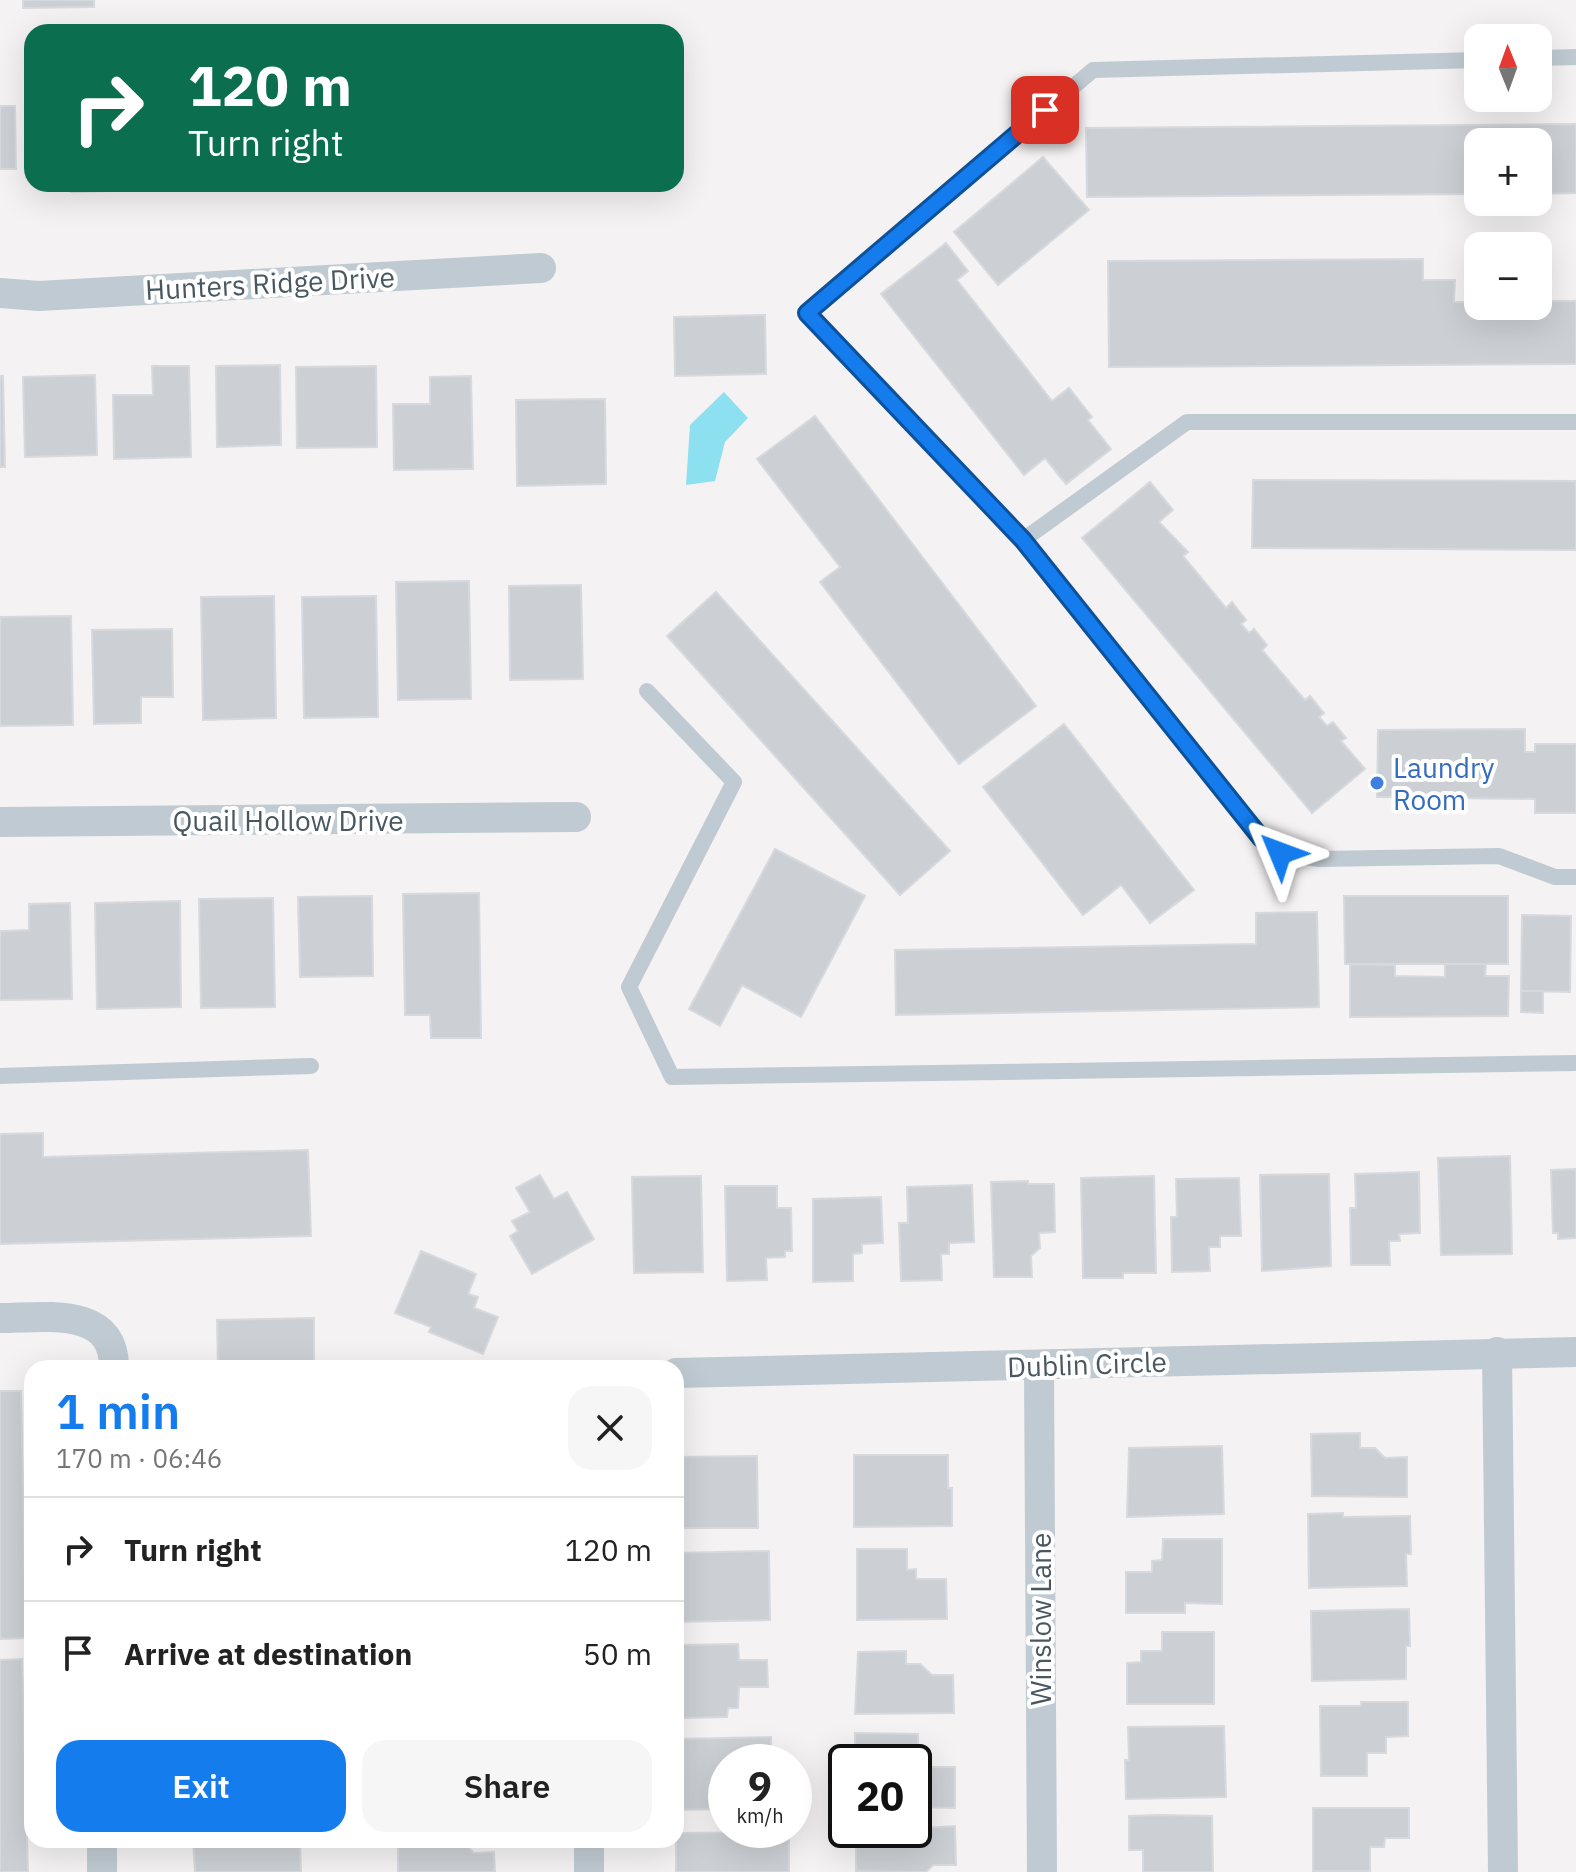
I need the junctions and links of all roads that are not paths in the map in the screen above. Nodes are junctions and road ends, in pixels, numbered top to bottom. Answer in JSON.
{"nodes":[{"id":1,"x":1576,"y":57,"type":"edge"},
{"id":2,"x":1552,"y":58,"type":"edge"},
{"id":3,"x":1464,"y":60,"type":"edge"},
{"id":4,"x":541,"y":268,"type":"dead end"},
{"id":5,"x":0,"y":293,"type":"edge"},
{"id":6,"x":1576,"y":422,"type":"edge"},
{"id":7,"x":1023,"y":540,"type":"junction"},
{"id":8,"x":647,"y":691,"type":"dead end"},
{"id":9,"x":576,"y":817,"type":"dead end"},
{"id":10,"x":0,"y":822,"type":"edge"},
{"id":11,"x":1576,"y":877,"type":"edge"},
{"id":12,"x":1576,"y":1063,"type":"edge"},
{"id":13,"x":311,"y":1066,"type":"dead end"},
{"id":14,"x":0,"y":1076,"type":"edge"},
{"id":15,"x":0,"y":1318,"type":"edge"},
{"id":16,"x":1497,"y":1352,"type":"junction"},
{"id":17,"x":1576,"y":1352,"type":"edge"},
{"id":18,"x":114,"y":1360,"type":"edge"},
{"id":19,"x":1039,"y":1366,"type":"junction"},
{"id":20,"x":684,"y":1373,"type":"edge"},
{"id":21,"x":102,"y":1848,"type":"edge"},
{"id":22,"x":589,"y":1848,"type":"edge"},
{"id":23,"x":102,"y":1872,"type":"edge"},
{"id":24,"x":589,"y":1872,"type":"edge"},
{"id":25,"x":1042,"y":1872,"type":"edge"},
{"id":26,"x":1503,"y":1872,"type":"edge"}],
"edges":[{"from":1,"to":2,"type":"lane"},
{"from":3,"to":7,"type":"lane"},
{"from":4,"to":5,"type":"street","name":"Hunters Ridge Drive"},
{"from":6,"to":7,"type":"lane"},
{"from":7,"to":11,"type":"lane"},
{"from":8,"to":12,"type":"lane"},
{"from":9,"to":10,"type":"street","name":"Quail Hollow Drive"},
{"from":13,"to":14,"type":"lane"},
{"from":15,"to":18,"type":"street"},
{"from":16,"to":17,"type":"street","name":"Dublin Circle"},
{"from":16,"to":19,"type":"street","name":"Dublin Circle"},
{"from":16,"to":26,"type":"street"},
{"from":19,"to":20,"type":"street","name":"Dublin Circle"},
{"from":19,"to":25,"type":"street","name":"Winslow Lane"},
{"from":21,"to":23,"type":"street"},
{"from":22,"to":24,"type":"street"}]}
